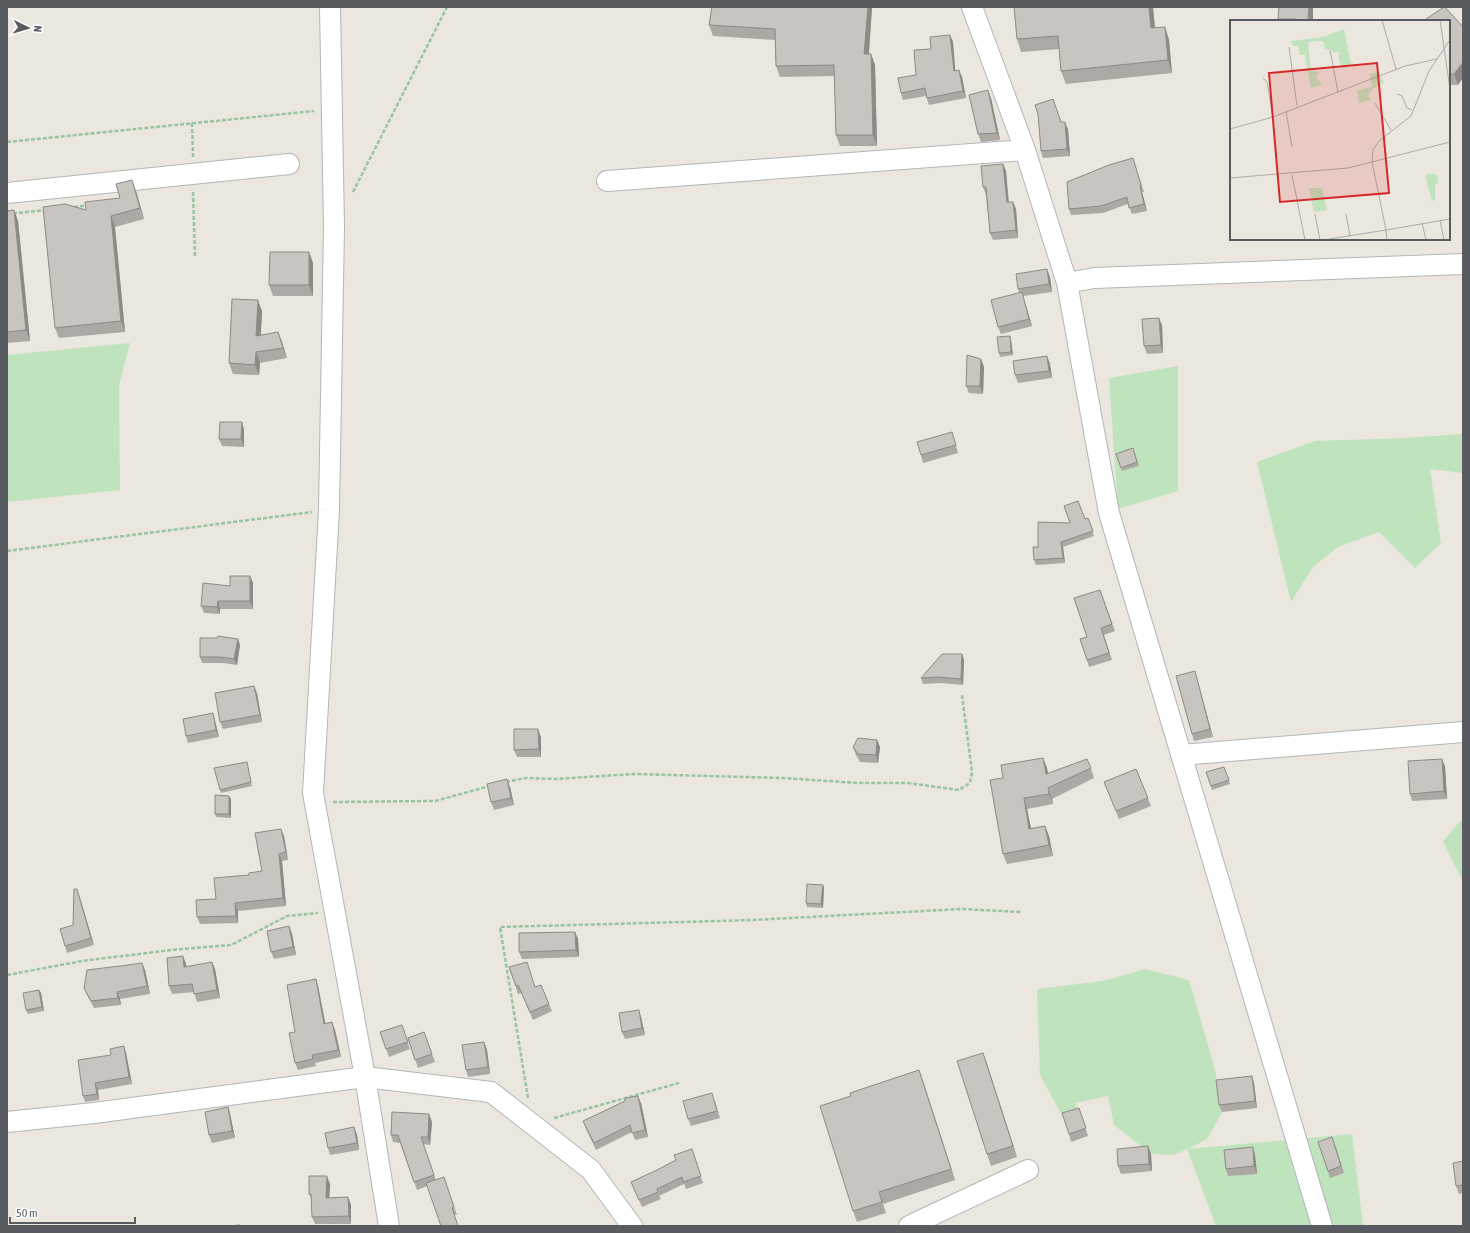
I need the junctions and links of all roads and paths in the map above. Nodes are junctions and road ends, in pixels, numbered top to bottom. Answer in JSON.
{"nodes":[{"id":1,"x":330,"y":7,"type":"edge"},
{"id":2,"x":447,"y":7,"type":"edge"},
{"id":3,"x":972,"y":7,"type":"edge"},
{"id":4,"x":332,"y":109,"type":"junction"},
{"id":5,"x":7,"y":142,"type":"edge"},
{"id":6,"x":1025,"y":150,"type":"junction"},
{"id":7,"x":290,"y":164,"type":"dead end"},
{"id":8,"x":607,"y":181,"type":"dead end"},
{"id":9,"x":352,"y":192,"type":"dead end"},
{"id":10,"x":7,"y":193,"type":"edge"},
{"id":11,"x":89,"y":205,"type":"edge"},
{"id":12,"x":74,"y":207,"type":"edge"},
{"id":13,"x":51,"y":210,"type":"edge"},
{"id":14,"x":7,"y":214,"type":"edge"},
{"id":15,"x":1463,"y":264,"type":"edge"},
{"id":16,"x":1067,"y":283,"type":"junction"},
{"id":17,"x":329,"y":510,"type":"junction"},
{"id":18,"x":7,"y":551,"type":"edge"},
{"id":19,"x":962,"y":695,"type":"dead end"},
{"id":20,"x":1463,"y":732,"type":"edge"},
{"id":21,"x":1181,"y":755,"type":"junction"},
{"id":22,"x":504,"y":782,"type":"edge"},
{"id":23,"x":491,"y":786,"type":"edge"},
{"id":24,"x":314,"y":802,"type":"junction"},
{"id":25,"x":334,"y":911,"type":"junction"},
{"id":26,"x":1021,"y":912,"type":"dead end"},
{"id":27,"x":7,"y":975,"type":"edge"},
{"id":28,"x":365,"y":1077,"type":"junction"},
{"id":29,"x":679,"y":1083,"type":"dead end"},
{"id":30,"x":7,"y":1122,"type":"edge"},
{"id":31,"x":532,"y":1124,"type":"junction"},
{"id":32,"x":1028,"y":1170,"type":"dead end"},
{"id":33,"x":389,"y":1226,"type":"edge"},
{"id":34,"x":632,"y":1226,"type":"edge"},
{"id":35,"x":909,"y":1226,"type":"edge"},
{"id":36,"x":1322,"y":1226,"type":"edge"}],
"edges":[{"from":1,"to":4,"type":"street"},
{"from":2,"to":9,"type":"path"},
{"from":3,"to":6,"type":"street"},
{"from":4,"to":5,"type":"path"},
{"from":4,"to":17,"type":"street"},
{"from":6,"to":8,"type":"street"},
{"from":6,"to":16,"type":"street"},
{"from":7,"to":10,"type":"street"},
{"from":11,"to":12,"type":"path"},
{"from":13,"to":14,"type":"path"},
{"from":15,"to":16,"type":"street"},
{"from":16,"to":21,"type":"street"},
{"from":17,"to":18,"type":"path"},
{"from":17,"to":24,"type":"street"},
{"from":19,"to":22,"type":"path"},
{"from":20,"to":21,"type":"street"},
{"from":21,"to":36,"type":"street"},
{"from":23,"to":24,"type":"path"},
{"from":24,"to":25,"type":"street"},
{"from":25,"to":27,"type":"path"},
{"from":25,"to":28,"type":"street"},
{"from":26,"to":31,"type":"path"},
{"from":28,"to":30,"type":"street"},
{"from":28,"to":31,"type":"street"},
{"from":28,"to":33,"type":"street"},
{"from":29,"to":31,"type":"path"},
{"from":31,"to":34,"type":"street"},
{"from":32,"to":35,"type":"street"}]}
